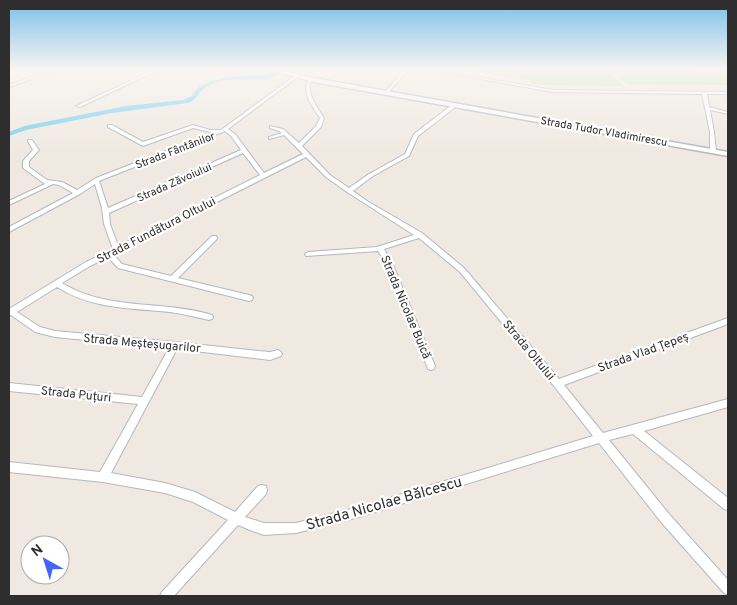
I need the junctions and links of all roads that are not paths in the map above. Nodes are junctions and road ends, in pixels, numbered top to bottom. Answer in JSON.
{"nodes":[{"id":1,"x":95,"y":98,"type":"edge"},
{"id":2,"x":267,"y":98,"type":"edge"},
{"id":3,"x":310,"y":98,"type":"edge"},
{"id":4,"x":420,"y":98,"type":"edge"},
{"id":5,"x":705,"y":98,"type":"edge"},
{"id":6,"x":455,"y":105,"type":"junction"},
{"id":7,"x":78,"y":106,"type":"dead end"},
{"id":8,"x":707,"y":108,"type":"junction"},
{"id":9,"x":728,"y":113,"type":"edge"},
{"id":10,"x":110,"y":126,"type":"dead end"},
{"id":11,"x":272,"y":127,"type":"dead end"},
{"id":12,"x":225,"y":129,"type":"junction"},
{"id":13,"x":284,"y":134,"type":"junction"},
{"id":14,"x":272,"y":138,"type":"dead end"},
{"id":15,"x":30,"y":141,"type":"dead end"},
{"id":16,"x":299,"y":146,"type":"junction"},
{"id":17,"x":244,"y":151,"type":"junction"},
{"id":18,"x":713,"y":151,"type":"junction"},
{"id":19,"x":307,"y":154,"type":"junction"},
{"id":20,"x":728,"y":154,"type":"edge"},
{"id":21,"x":262,"y":176,"type":"junction"},
{"id":22,"x":97,"y":181,"type":"junction"},
{"id":23,"x":51,"y":183,"type":"junction"},
{"id":24,"x":349,"y":191,"type":"junction"},
{"id":25,"x":78,"y":192,"type":"junction"},
{"id":26,"x":9,"y":203,"type":"edge"},
{"id":27,"x":105,"y":212,"type":"junction"},
{"id":28,"x":9,"y":230,"type":"edge"},
{"id":29,"x":420,"y":235,"type":"junction"},
{"id":30,"x":214,"y":238,"type":"dead end"},
{"id":31,"x":380,"y":249,"type":"junction"},
{"id":32,"x":113,"y":252,"type":"junction"},
{"id":33,"x":308,"y":254,"type":"dead end"},
{"id":34,"x":174,"y":278,"type":"junction"},
{"id":35,"x":56,"y":283,"type":"junction"},
{"id":36,"x":249,"y":298,"type":"dead end"},
{"id":37,"x":11,"y":310,"type":"edge"},
{"id":38,"x":209,"y":317,"type":"dead end"},
{"id":39,"x":728,"y":321,"type":"edge"},
{"id":40,"x":175,"y":345,"type":"junction"},
{"id":41,"x":278,"y":354,"type":"dead end"},
{"id":42,"x":431,"y":366,"type":"dead end"},
{"id":43,"x":557,"y":383,"type":"junction"},
{"id":44,"x":9,"y":387,"type":"edge"},
{"id":45,"x":144,"y":401,"type":"junction"},
{"id":46,"x":728,"y":403,"type":"edge"},
{"id":47,"x":635,"y":429,"type":"junction"},
{"id":48,"x":601,"y":438,"type":"junction"},
{"id":49,"x":9,"y":468,"type":"edge"},
{"id":50,"x":103,"y":477,"type":"junction"},
{"id":51,"x":262,"y":490,"type":"dead end"},
{"id":52,"x":728,"y":505,"type":"edge"},
{"id":53,"x":236,"y":518,"type":"junction"},
{"id":54,"x":728,"y":589,"type":"edge"},
{"id":55,"x":166,"y":596,"type":"edge"}],
"edges":[{"from":1,"to":7,"type":"street"},
{"from":2,"to":12,"type":"street"},
{"from":3,"to":16,"type":"street"},
{"from":4,"to":6,"type":"main road","name":"Strada Tudor Vladimirescu"},
{"from":5,"to":8,"type":"street"},
{"from":6,"to":18,"type":"main road","name":"Strada Tudor Vladimirescu"},
{"from":6,"to":24,"type":"street"},
{"from":8,"to":9,"type":"street"},
{"from":8,"to":18,"type":"street"},
{"from":10,"to":12,"type":"street"},
{"from":11,"to":13,"type":"street","name":"Strada Oltului"},
{"from":12,"to":17,"type":"street","name":"Strada Fântânilor"},
{"from":12,"to":22,"type":"street","name":"Strada Fântânilor"},
{"from":13,"to":14,"type":"street"},
{"from":13,"to":16,"type":"street","name":"Strada Oltului"},
{"from":15,"to":23,"type":"street"},
{"from":16,"to":19,"type":"street","name":"Strada Oltului"},
{"from":17,"to":21,"type":"street","name":"Strada Fântânilor"},
{"from":17,"to":27,"type":"street","name":"Strada Zăvoiului"},
{"from":18,"to":20,"type":"main road","name":"Strada Tudor Vladimirescu"},
{"from":19,"to":21,"type":"street","name":"Strada Fundătura Oltului"},
{"from":19,"to":24,"type":"street","name":"Strada Oltului"},
{"from":21,"to":32,"type":"street","name":"Strada Fundătura Oltului"},
{"from":22,"to":25,"type":"street","name":"Strada Fântânilor"},
{"from":22,"to":27,"type":"street"},
{"from":23,"to":25,"type":"street"},
{"from":23,"to":26,"type":"street"},
{"from":24,"to":29,"type":"street","name":"Strada Oltului"},
{"from":25,"to":28,"type":"street","name":"Strada Fântânilor"},
{"from":27,"to":32,"type":"street"},
{"from":29,"to":31,"type":"street","name":"Strada Nicolae Buică"},
{"from":29,"to":43,"type":"street","name":"Strada Oltului"},
{"from":30,"to":34,"type":"street"},
{"from":31,"to":33,"type":"street","name":"Strada Nicolae Buică"},
{"from":31,"to":42,"type":"street","name":"Strada Nicolae Buică"},
{"from":32,"to":34,"type":"street"},
{"from":32,"to":35,"type":"street","name":"Strada Fundătura Oltului"},
{"from":34,"to":36,"type":"street"},
{"from":35,"to":37,"type":"street","name":"Strada Fundătura Oltului"},
{"from":35,"to":38,"type":"street"},
{"from":37,"to":40,"type":"street","name":"Strada Meșteșugarilor"},
{"from":39,"to":43,"type":"street","name":"Strada Vlad Țepeș"},
{"from":40,"to":41,"type":"street","name":"Strada Meșteșugarilor"},
{"from":40,"to":45,"type":"street"},
{"from":43,"to":48,"type":"street","name":"Strada Oltului"},
{"from":44,"to":45,"type":"street","name":"Strada Puțuri"},
{"from":45,"to":50,"type":"street"},
{"from":46,"to":47,"type":"street","name":"Strada Nicolae Bălcescu"},
{"from":47,"to":48,"type":"street","name":"Strada Nicolae Bălcescu"},
{"from":47,"to":52,"type":"street"},
{"from":48,"to":53,"type":"street","name":"Strada Nicolae Bălcescu"},
{"from":48,"to":54,"type":"street","name":"Strada Oltului"},
{"from":49,"to":50,"type":"street","name":"Strada Nicolae Bălcescu"},
{"from":50,"to":53,"type":"street","name":"Strada Nicolae Bălcescu"},
{"from":51,"to":53,"type":"street"},
{"from":53,"to":55,"type":"street"}]}
